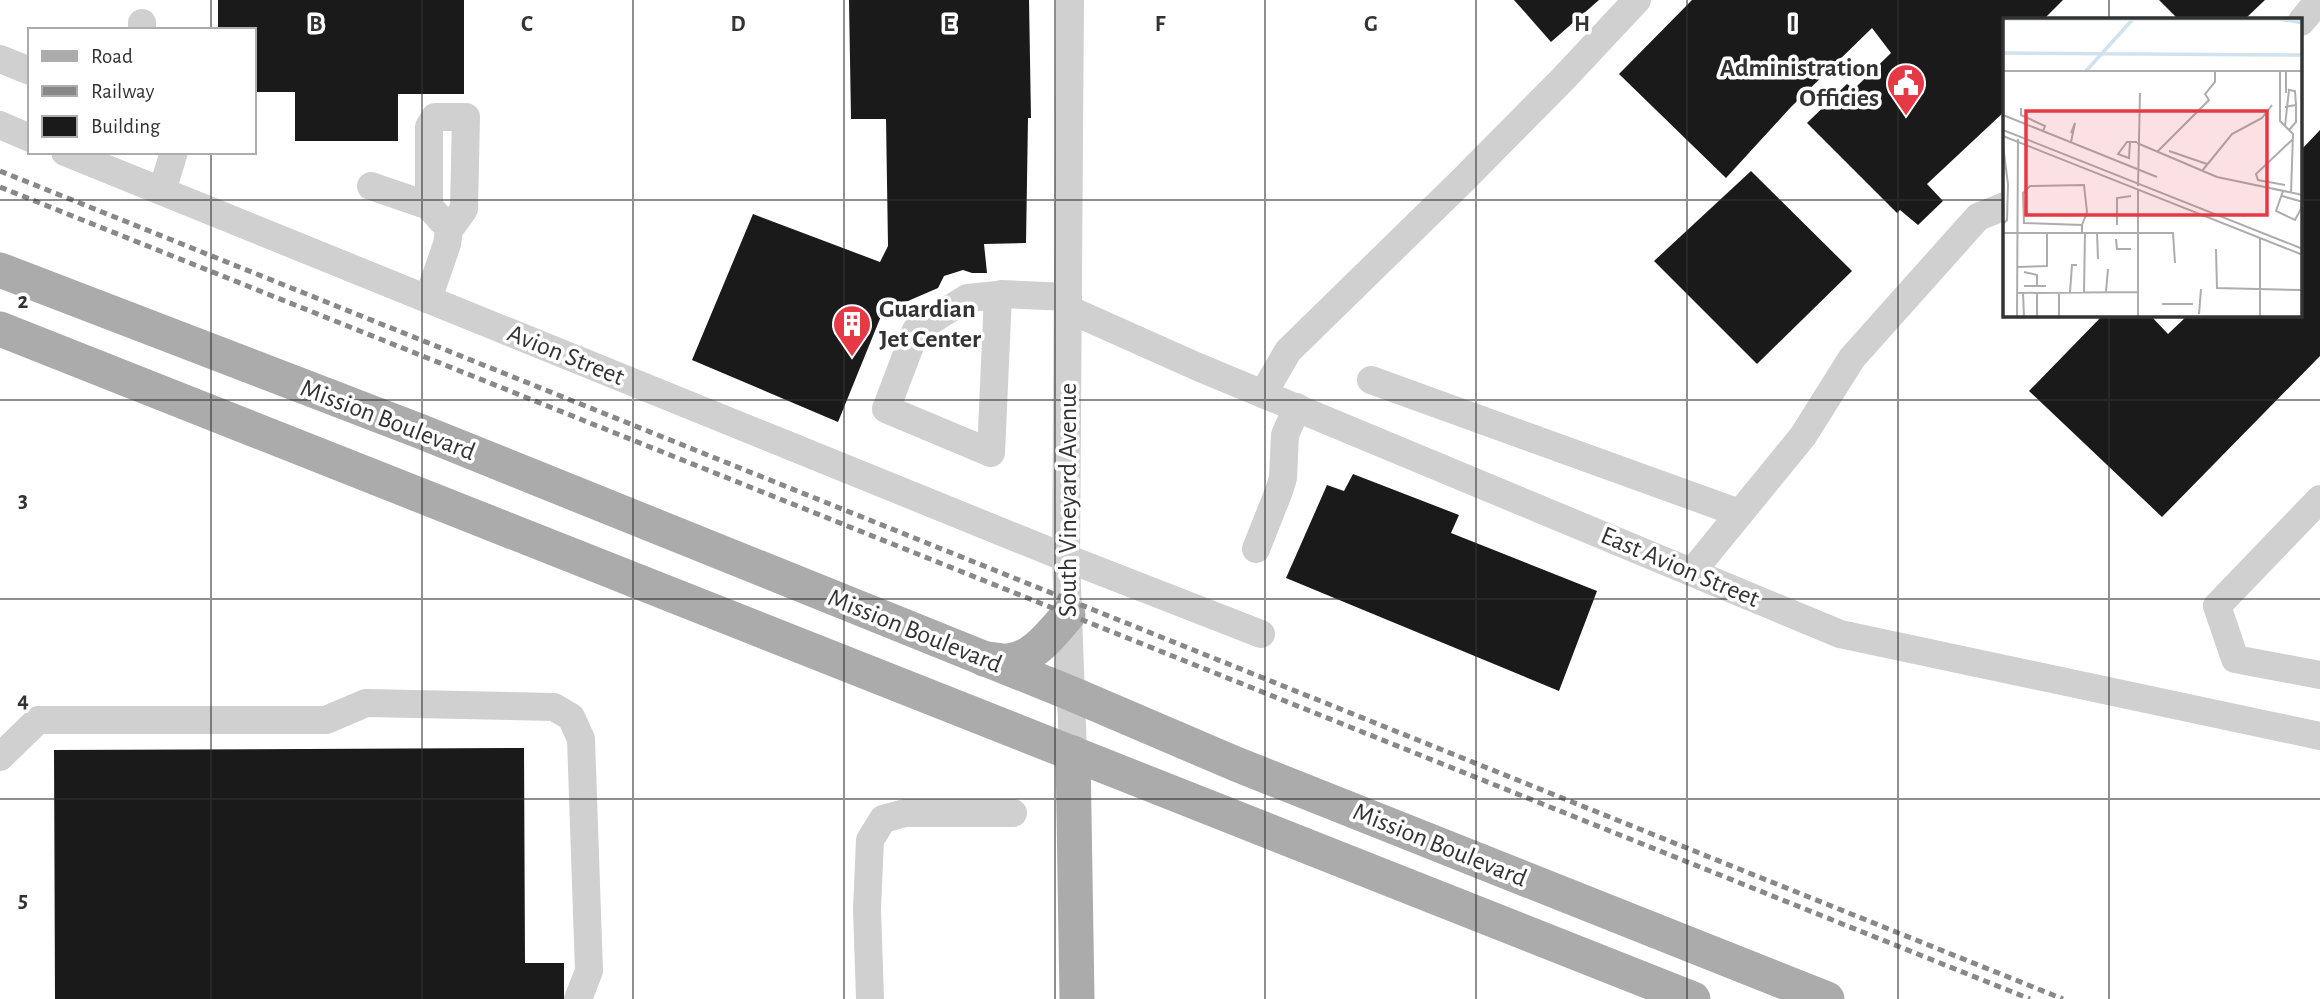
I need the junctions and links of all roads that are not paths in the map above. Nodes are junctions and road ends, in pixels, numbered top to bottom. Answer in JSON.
{"nodes":[{"id":1,"x":1070,"y":0,"type":"edge"},
{"id":2,"x":1637,"y":0,"type":"edge"},
{"id":3,"x":2319,"y":0,"type":"edge"},
{"id":4,"x":2302,"y":21,"type":"edge"},
{"id":5,"x":0,"y":59,"type":"edge"},
{"id":6,"x":28,"y":70,"type":"edge"},
{"id":7,"x":0,"y":125,"type":"edge"},
{"id":8,"x":28,"y":137,"type":"edge"},
{"id":9,"x":70,"y":154,"type":"edge"},
{"id":10,"x":173,"y":154,"type":"edge"},
{"id":11,"x":371,"y":186,"type":"dead end"},
{"id":12,"x":162,"y":191,"type":"junction"},
{"id":13,"x":429,"y":206,"type":"junction"},
{"id":14,"x":2003,"y":207,"type":"edge"},
{"id":15,"x":449,"y":230,"type":"junction"},
{"id":16,"x":0,"y":270,"type":"edge"},
{"id":17,"x":998,"y":295,"type":"junction"},
{"id":18,"x":428,"y":299,"type":"junction"},
{"id":19,"x":1068,"y":303,"type":"junction"},
{"id":20,"x":0,"y":329,"type":"edge"},
{"id":21,"x":1371,"y":380,"type":"dead end"},
{"id":22,"x":1263,"y":394,"type":"junction"},
{"id":23,"x":1297,"y":407,"type":"junction"},
{"id":24,"x":2320,"y":499,"type":"edge"},
{"id":25,"x":1739,"y":513,"type":"junction"},
{"id":26,"x":1256,"y":549,"type":"dead end"},
{"id":27,"x":1066,"y":558,"type":"junction"},
{"id":28,"x":1692,"y":572,"type":"junction"},
{"id":29,"x":1068,"y":615,"type":"junction"},
{"id":30,"x":1261,"y":634,"type":"dead end"},
{"id":31,"x":983,"y":659,"type":"junction"},
{"id":32,"x":2320,"y":675,"type":"edge"},
{"id":33,"x":1070,"y":693,"type":"junction"},
{"id":34,"x":2320,"y":736,"type":"edge"},
{"id":35,"x":1073,"y":753,"type":"junction"},
{"id":36,"x":0,"y":757,"type":"edge"},
{"id":37,"x":1013,"y":813,"type":"dead end"},
{"id":38,"x":578,"y":999,"type":"edge"},
{"id":39,"x":870,"y":999,"type":"edge"},
{"id":40,"x":1077,"y":999,"type":"edge"},
{"id":41,"x":1693,"y":999,"type":"edge"},
{"id":42,"x":1826,"y":999,"type":"edge"}],
"edges":[{"from":1,"to":19,"type":"street","name":"South Vineyard Avenue"},
{"from":2,"to":22,"type":"street"},
{"from":3,"to":4,"type":"street"},
{"from":5,"to":6,"type":"street"},
{"from":7,"to":8,"type":"street"},
{"from":9,"to":12,"type":"street","name":"Avion Street"},
{"from":10,"to":12,"type":"street"},
{"from":11,"to":13,"type":"street"},
{"from":12,"to":18,"type":"street","name":"Avion Street"},
{"from":13,"to":15,"type":"street"},
{"from":13,"to":15,"type":"street"},
{"from":14,"to":25,"type":"street"},
{"from":15,"to":18,"type":"street"},
{"from":16,"to":31,"type":"main road","name":"Mission Boulevard"},
{"from":17,"to":17,"type":"street"},
{"from":17,"to":19,"type":"street"},
{"from":18,"to":27,"type":"street","name":"Avion Street"},
{"from":19,"to":22,"type":"street","name":"East Avion Street"},
{"from":19,"to":27,"type":"street","name":"South Vineyard Avenue"},
{"from":20,"to":35,"type":"main road","name":"Mission Boulevard"},
{"from":21,"to":25,"type":"street"},
{"from":22,"to":23,"type":"street","name":"East Avion Street"},
{"from":23,"to":26,"type":"street"},
{"from":23,"to":28,"type":"street","name":"East Avion Street"},
{"from":24,"to":32,"type":"street"},
{"from":25,"to":28,"type":"street"},
{"from":27,"to":29,"type":"street","name":"South Vineyard Avenue"},
{"from":27,"to":30,"type":"street","name":"Avion Street"},
{"from":28,"to":34,"type":"street","name":"East Avion Street"},
{"from":29,"to":31,"type":"main road"},
{"from":29,"to":33,"type":"street","name":"South Vineyard Avenue"},
{"from":31,"to":33,"type":"main road","name":"Mission Boulevard"},
{"from":33,"to":35,"type":"street","name":"South Vineyard Avenue"},
{"from":33,"to":42,"type":"main road","name":"Mission Boulevard"},
{"from":35,"to":40,"type":"main road","name":"South Vineyard Avenue"},
{"from":35,"to":41,"type":"main road","name":"Mission Boulevard"},
{"from":36,"to":38,"type":"street"},
{"from":37,"to":39,"type":"street"}]}
